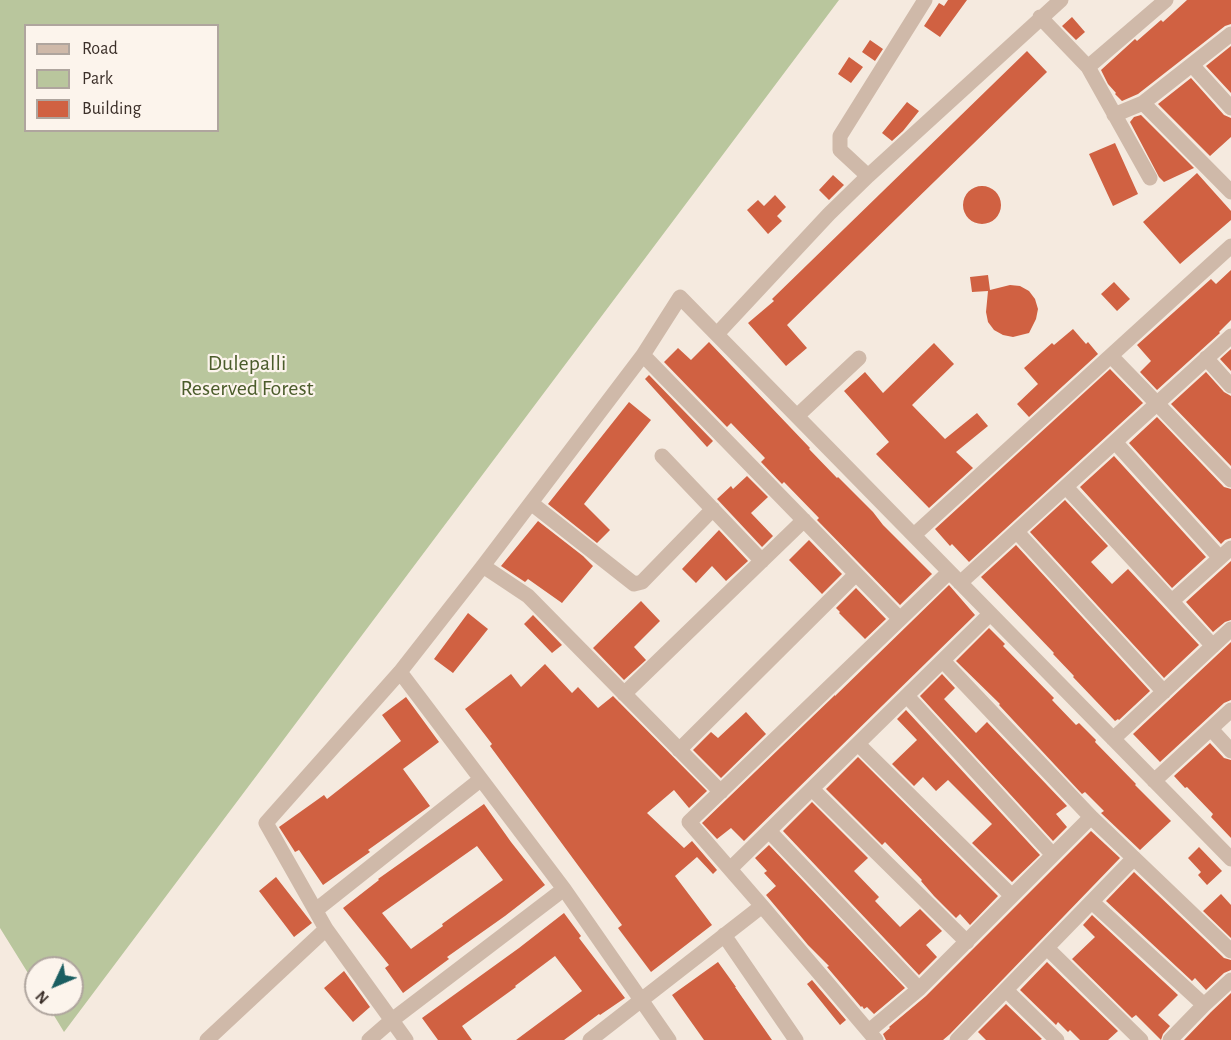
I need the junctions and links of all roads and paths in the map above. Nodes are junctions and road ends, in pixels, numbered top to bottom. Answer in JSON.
{"nodes":[{"id":1,"x":925,"y":0,"type":"edge"},
{"id":2,"x":1061,"y":0,"type":"edge"},
{"id":3,"x":1167,"y":0,"type":"edge"},
{"id":4,"x":1040,"y":17,"type":"junction"},
{"id":5,"x":1231,"y":34,"type":"edge"},
{"id":6,"x":1192,"y":65,"type":"junction"},
{"id":7,"x":1088,"y":67,"type":"junction"},
{"id":8,"x":1143,"y":104,"type":"junction"},
{"id":9,"x":1231,"y":108,"type":"edge"},
{"id":10,"x":1114,"y":116,"type":"junction"},
{"id":11,"x":868,"y":176,"type":"junction"},
{"id":12,"x":1150,"y":178,"type":"dead end"},
{"id":13,"x":1231,"y":192,"type":"edge"},
{"id":14,"x":1231,"y":246,"type":"edge"},
{"id":15,"x":717,"y":334,"type":"junction"},
{"id":16,"x":1231,"y":336,"type":"edge"},
{"id":17,"x":642,"y":355,"type":"junction"},
{"id":18,"x":1111,"y":356,"type":"junction"},
{"id":19,"x":859,"y":358,"type":"dead end"},
{"id":20,"x":1206,"y":358,"type":"junction"},
{"id":21,"x":1231,"y":386,"type":"edge"},
{"id":22,"x":1157,"y":404,"type":"junction"},
{"id":23,"x":797,"y":416,"type":"junction"},
{"id":24,"x":1114,"y":442,"type":"junction"},
{"id":25,"x":662,"y":456,"type":"dead end"},
{"id":26,"x":1231,"y":480,"type":"edge"},
{"id":27,"x":1066,"y":487,"type":"junction"},
{"id":28,"x":531,"y":503,"type":"junction"},
{"id":29,"x":713,"y":509,"type":"junction"},
{"id":30,"x":804,"y":520,"type":"junction"},
{"id":31,"x":1017,"y":532,"type":"junction"},
{"id":32,"x":914,"y":535,"type":"junction"},
{"id":33,"x":1226,"y":553,"type":"edge"},
{"id":34,"x":762,"y":561,"type":"junction"},
{"id":35,"x":483,"y":566,"type":"junction"},
{"id":36,"x":855,"y":574,"type":"junction"},
{"id":37,"x":955,"y":577,"type":"junction"},
{"id":38,"x":1172,"y":601,"type":"junction"},
{"id":39,"x":990,"y":614,"type":"junction"},
{"id":40,"x":900,"y":620,"type":"junction"},
{"id":41,"x":1231,"y":629,"type":"edge"},
{"id":42,"x":1213,"y":646,"type":"junction"},
{"id":43,"x":943,"y":661,"type":"junction"},
{"id":44,"x":400,"y":672,"type":"junction"},
{"id":45,"x":1164,"y":692,"type":"junction"},
{"id":46,"x":624,"y":694,"type":"junction"},
{"id":47,"x":907,"y":696,"type":"junction"},
{"id":48,"x":1231,"y":710,"type":"edge"},
{"id":49,"x":1211,"y":729,"type":"junction"},
{"id":50,"x":1113,"y":739,"type":"junction"},
{"id":51,"x":858,"y":744,"type":"junction"},
{"id":52,"x":679,"y":750,"type":"junction"},
{"id":53,"x":1231,"y":751,"type":"edge"},
{"id":54,"x":480,"y":780,"type":"junction"},
{"id":55,"x":1154,"y":781,"type":"junction"},
{"id":56,"x":812,"y":789,"type":"junction"},
{"id":57,"x":720,"y":792,"type":"junction"},
{"id":58,"x":1091,"y":818,"type":"junction"},
{"id":59,"x":769,"y":831,"type":"junction"},
{"id":60,"x":1053,"y":855,"type":"junction"},
{"id":61,"x":1134,"y":858,"type":"junction"},
{"id":62,"x":1231,"y":859,"type":"edge"},
{"id":63,"x":730,"y":869,"type":"junction"},
{"id":64,"x":564,"y":889,"type":"junction"},
{"id":65,"x":1012,"y":896,"type":"junction"},
{"id":66,"x":1092,"y":902,"type":"junction"},
{"id":67,"x":762,"y":906,"type":"junction"},
{"id":68,"x":316,"y":910,"type":"junction"},
{"id":69,"x":326,"y":929,"type":"junction"},
{"id":70,"x":724,"y":935,"type":"junction"},
{"id":71,"x":967,"y":942,"type":"junction"},
{"id":72,"x":1047,"y":948,"type":"junction"},
{"id":73,"x":1231,"y":951,"type":"edge"},
{"id":74,"x":1231,"y":980,"type":"edge"},
{"id":75,"x":919,"y":989,"type":"junction"},
{"id":76,"x":1006,"y":990,"type":"junction"},
{"id":77,"x":642,"y":1001,"type":"junction"},
{"id":78,"x":1204,"y":1005,"type":"junction"},
{"id":79,"x":392,"y":1020,"type":"junction"},
{"id":80,"x":872,"y":1035,"type":"edge"},
{"id":81,"x":967,"y":1036,"type":"edge"},
{"id":82,"x":207,"y":1040,"type":"edge"},
{"id":83,"x":369,"y":1040,"type":"edge"},
{"id":84,"x":406,"y":1040,"type":"edge"},
{"id":85,"x":590,"y":1040,"type":"edge"},
{"id":86,"x":669,"y":1040,"type":"edge"},
{"id":87,"x":796,"y":1040,"type":"edge"},
{"id":88,"x":1057,"y":1040,"type":"edge"},
{"id":89,"x":1141,"y":1040,"type":"edge"},
{"id":90,"x":1170,"y":1040,"type":"edge"}],
"edges":[{"from":1,"to":11,"type":"street"},
{"from":2,"to":4,"type":"street"},
{"from":3,"to":7,"type":"street"},
{"from":4,"to":7,"type":"street"},
{"from":4,"to":11,"type":"street"},
{"from":5,"to":6,"type":"street"},
{"from":6,"to":8,"type":"street"},
{"from":6,"to":9,"type":"street"},
{"from":7,"to":10,"type":"street"},
{"from":8,"to":10,"type":"street"},
{"from":8,"to":13,"type":"street"},
{"from":10,"to":12,"type":"street"},
{"from":11,"to":15,"type":"street"},
{"from":14,"to":18,"type":"street"},
{"from":15,"to":17,"type":"street"},
{"from":15,"to":23,"type":"street"},
{"from":16,"to":20,"type":"street"},
{"from":17,"to":28,"type":"street"},
{"from":17,"to":30,"type":"street"},
{"from":18,"to":22,"type":"street"},
{"from":18,"to":32,"type":"street"},
{"from":19,"to":23,"type":"street"},
{"from":20,"to":21,"type":"street"},
{"from":20,"to":22,"type":"street"},
{"from":22,"to":24,"type":"street"},
{"from":22,"to":26,"type":"street"},
{"from":23,"to":32,"type":"street"},
{"from":24,"to":27,"type":"street"},
{"from":24,"to":33,"type":"street"},
{"from":25,"to":29,"type":"street"},
{"from":27,"to":31,"type":"street"},
{"from":27,"to":38,"type":"street"},
{"from":28,"to":29,"type":"street"},
{"from":28,"to":35,"type":"street"},
{"from":29,"to":34,"type":"street"},
{"from":30,"to":34,"type":"street"},
{"from":30,"to":36,"type":"street"},
{"from":31,"to":37,"type":"street"},
{"from":31,"to":45,"type":"street"},
{"from":32,"to":37,"type":"street"},
{"from":33,"to":38,"type":"street"},
{"from":34,"to":46,"type":"street"},
{"from":35,"to":44,"type":"street"},
{"from":35,"to":46,"type":"street"},
{"from":36,"to":40,"type":"street"},
{"from":36,"to":52,"type":"street"},
{"from":37,"to":39,"type":"street"},
{"from":37,"to":40,"type":"street"},
{"from":38,"to":42,"type":"street"},
{"from":39,"to":43,"type":"street"},
{"from":39,"to":50,"type":"street"},
{"from":40,"to":57,"type":"street"},
{"from":41,"to":42,"type":"street"},
{"from":42,"to":45,"type":"street"},
{"from":43,"to":47,"type":"street"},
{"from":43,"to":58,"type":"street"},
{"from":44,"to":54,"type":"street"},
{"from":44,"to":68,"type":"street"},
{"from":45,"to":50,"type":"street"},
{"from":46,"to":52,"type":"street"},
{"from":47,"to":51,"type":"street"},
{"from":47,"to":60,"type":"street"},
{"from":48,"to":49,"type":"street"},
{"from":49,"to":53,"type":"street"},
{"from":49,"to":55,"type":"street"},
{"from":50,"to":55,"type":"street"},
{"from":51,"to":56,"type":"street"},
{"from":51,"to":65,"type":"street"},
{"from":52,"to":57,"type":"street"},
{"from":54,"to":64,"type":"street"},
{"from":54,"to":68,"type":"street"},
{"from":55,"to":62,"type":"street"},
{"from":56,"to":59,"type":"street"},
{"from":56,"to":71,"type":"street"},
{"from":57,"to":63,"type":"street"},
{"from":58,"to":60,"type":"street"},
{"from":58,"to":61,"type":"street"},
{"from":59,"to":63,"type":"street"},
{"from":59,"to":75,"type":"street"},
{"from":60,"to":65,"type":"street"},
{"from":61,"to":66,"type":"street"},
{"from":61,"to":73,"type":"street"},
{"from":63,"to":67,"type":"street"},
{"from":64,"to":77,"type":"street"},
{"from":64,"to":79,"type":"street"},
{"from":65,"to":71,"type":"street"},
{"from":66,"to":72,"type":"street"},
{"from":66,"to":78,"type":"street"},
{"from":67,"to":70,"type":"street"},
{"from":67,"to":80,"type":"street"},
{"from":68,"to":69,"type":"street"},
{"from":69,"to":79,"type":"street"},
{"from":69,"to":82,"type":"street"},
{"from":70,"to":77,"type":"street"},
{"from":70,"to":87,"type":"street"},
{"from":71,"to":75,"type":"street"},
{"from":72,"to":76,"type":"street"},
{"from":72,"to":89,"type":"street"},
{"from":74,"to":78,"type":"street"},
{"from":75,"to":80,"type":"street"},
{"from":76,"to":81,"type":"street"},
{"from":76,"to":88,"type":"street"},
{"from":77,"to":85,"type":"street"},
{"from":77,"to":86,"type":"street"},
{"from":78,"to":90,"type":"street"},
{"from":79,"to":83,"type":"street"},
{"from":79,"to":84,"type":"street"}]}
